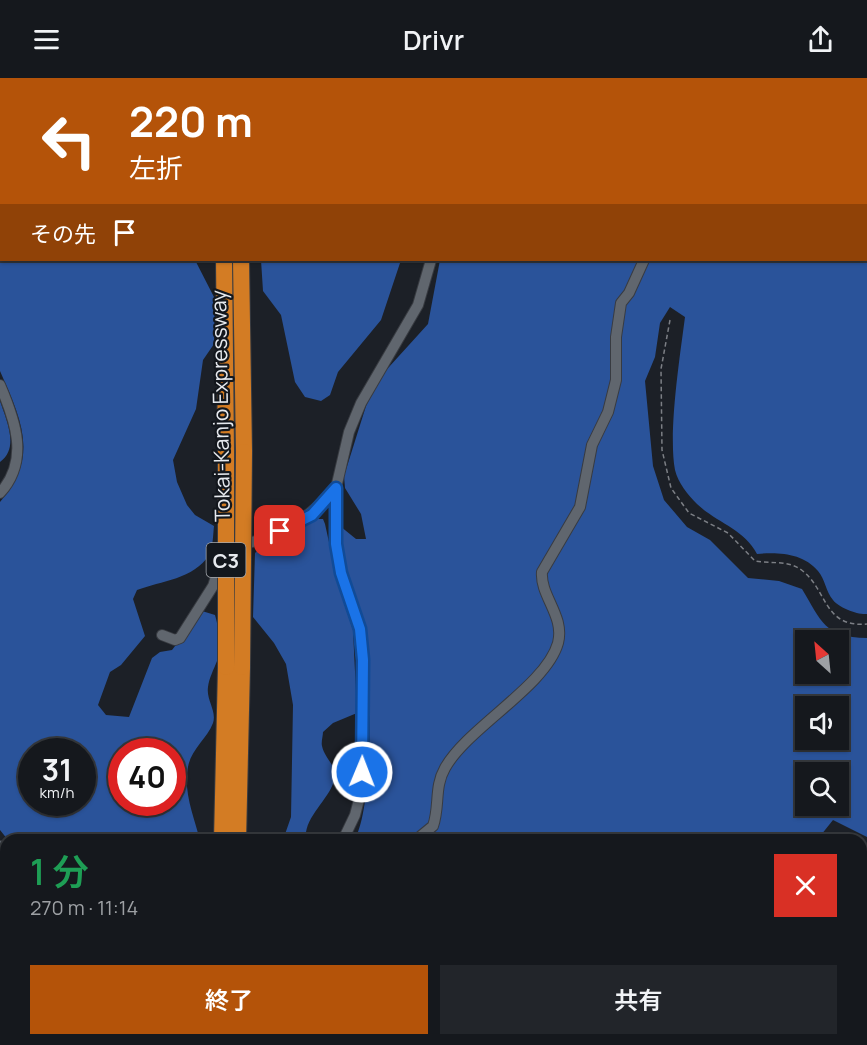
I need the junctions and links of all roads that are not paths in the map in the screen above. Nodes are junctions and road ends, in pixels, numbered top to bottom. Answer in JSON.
{"nodes":[{"id":1,"x":224,"y":261,"type":"edge"},
{"id":2,"x":241,"y":261,"type":"edge"},
{"id":3,"x":431,"y":261,"type":"edge"},
{"id":4,"x":644,"y":261,"type":"edge"},
{"id":5,"x":0,"y":385,"type":"edge"},
{"id":6,"x":2,"y":488,"type":"edge"},
{"id":7,"x":336,"y":488,"type":"junction"},
{"id":8,"x":162,"y":635,"type":"dead end"},
{"id":9,"x":234,"y":667,"type":"junction"},
{"id":10,"x":222,"y":834,"type":"edge"},
{"id":11,"x":238,"y":834,"type":"edge"},
{"id":12,"x":346,"y":834,"type":"edge"},
{"id":13,"x":423,"y":834,"type":"edge"}],
"edges":[{"from":1,"to":9,"type":"highway","name":"Tokai-Kanjo Expressway","number":"C3","bridge":true},
{"from":2,"to":9,"type":"highway","name":"Tokai-Kanjo Expressway","number":"C3","bridge":true},
{"from":3,"to":7,"type":"street"},
{"from":4,"to":13,"type":"street"},
{"from":5,"to":6,"type":"street"},
{"from":7,"to":8,"type":"street"},
{"from":7,"to":12,"type":"street"},
{"from":9,"to":10,"type":"highway","name":"Tokai-Kanjo Expressway","number":"C3"},
{"from":9,"to":11,"type":"highway","name":"Tokai-Kanjo Expressway","number":"C3"}]}
